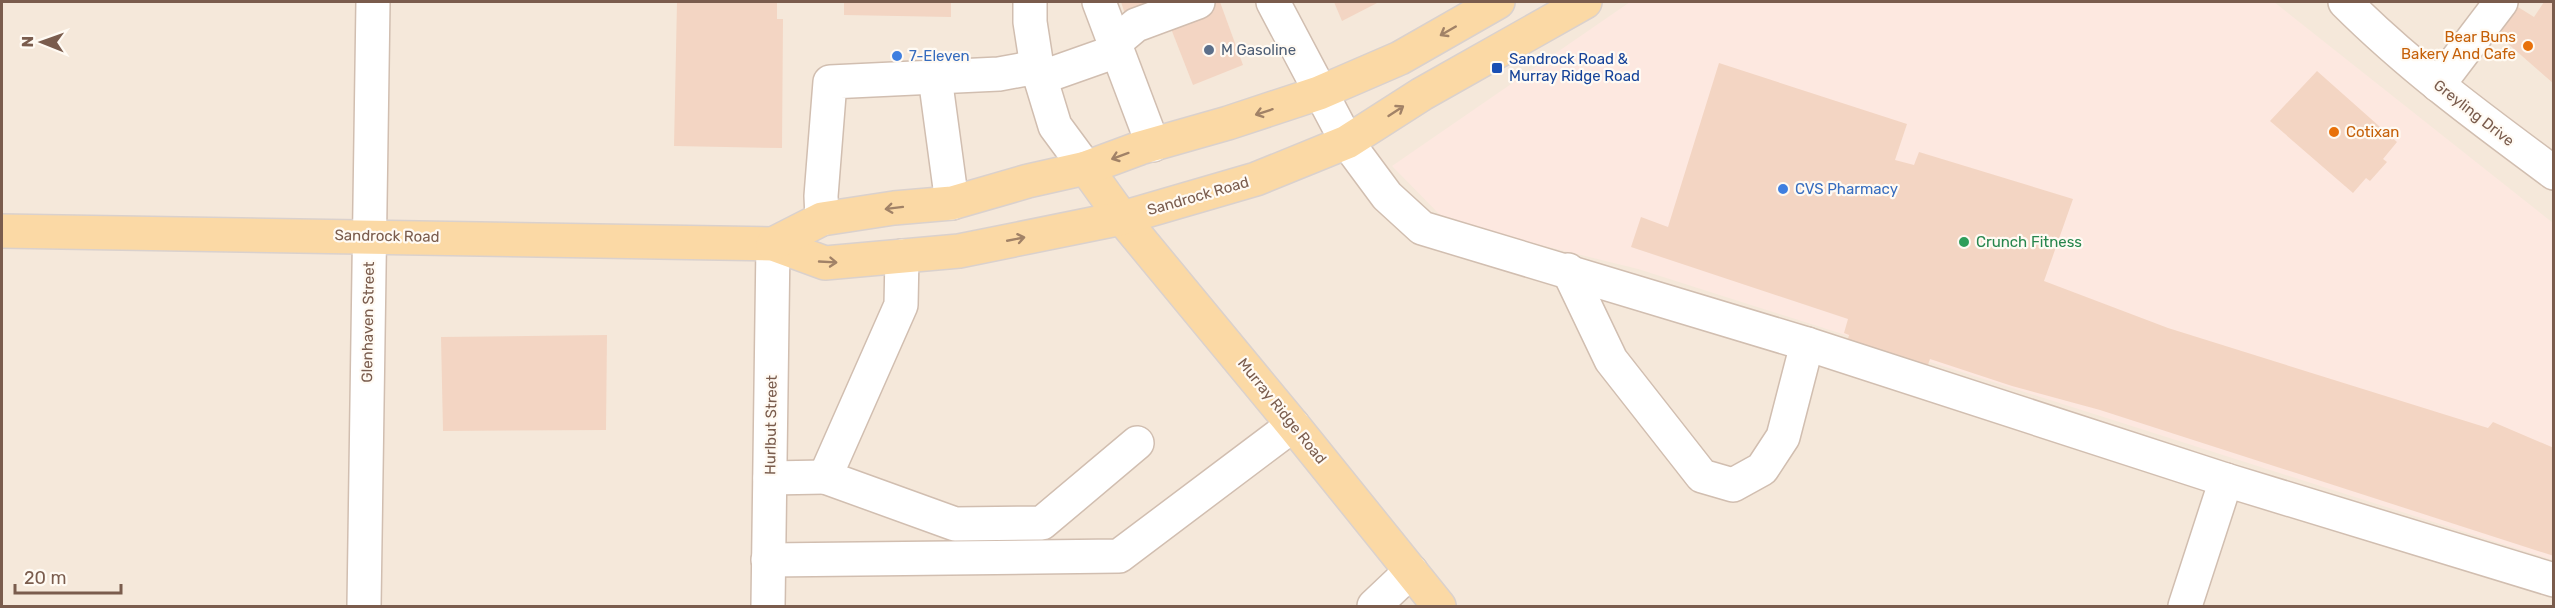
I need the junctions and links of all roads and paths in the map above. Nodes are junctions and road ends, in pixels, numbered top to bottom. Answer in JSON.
{"nodes":[{"id":1,"x":373,"y":2,"type":"edge"},
{"id":2,"x":1030,"y":2,"type":"edge"},
{"id":3,"x":1100,"y":2,"type":"edge"},
{"id":4,"x":1198,"y":2,"type":"edge"},
{"id":5,"x":1273,"y":2,"type":"edge"},
{"id":6,"x":1498,"y":2,"type":"edge"},
{"id":7,"x":1585,"y":2,"type":"edge"},
{"id":8,"x":2345,"y":2,"type":"edge"},
{"id":9,"x":2501,"y":2,"type":"edge"},
{"id":10,"x":1114,"y":45,"type":"junction"},
{"id":11,"x":1039,"y":72,"type":"junction"},
{"id":12,"x":935,"y":77,"type":"junction"},
{"id":13,"x":2438,"y":85,"type":"junction"},
{"id":14,"x":1319,"y":93,"type":"junction"},
{"id":15,"x":1347,"y":142,"type":"junction"},
{"id":16,"x":1153,"y":145,"type":"junction"},
{"id":17,"x":2552,"y":167,"type":"edge"},
{"id":18,"x":1086,"y":168,"type":"junction"},
{"id":19,"x":952,"y":203,"type":"junction"},
{"id":20,"x":1122,"y":218,"type":"junction"},
{"id":21,"x":822,"y":219,"type":"junction"},
{"id":22,"x":2,"y":231,"type":"edge"},
{"id":23,"x":369,"y":236,"type":"junction"},
{"id":24,"x":773,"y":244,"type":"junction"},
{"id":25,"x":902,"y":256,"type":"junction"},
{"id":26,"x":1568,"y":270,"type":"junction"},
{"id":27,"x":1807,"y":344,"type":"junction"},
{"id":28,"x":1293,"y":425,"type":"junction"},
{"id":29,"x":1137,"y":443,"type":"dead end"},
{"id":30,"x":825,"y":477,"type":"junction"},
{"id":31,"x":770,"y":478,"type":"junction"},
{"id":32,"x":2226,"y":480,"type":"junction"},
{"id":33,"x":768,"y":560,"type":"junction"},
{"id":34,"x":1411,"y":571,"type":"junction"},
{"id":35,"x":2553,"y":580,"type":"edge"},
{"id":36,"x":364,"y":606,"type":"edge"},
{"id":37,"x":768,"y":606,"type":"edge"},
{"id":38,"x":1374,"y":606,"type":"edge"},
{"id":39,"x":1439,"y":606,"type":"edge"},
{"id":40,"x":2185,"y":606,"type":"edge"}],
"edges":[{"from":1,"to":23,"type":"street","name":"Glenhaven Street"},
{"from":2,"to":11,"type":"street"},
{"from":3,"to":10,"type":"street"},
{"from":4,"to":10,"type":"street"},
{"from":5,"to":14,"type":"street"},
{"from":6,"to":14,"type":"main road","name":"Sandrock Road","one_way":true},
{"from":15,"to":7,"type":"main road","name":"Sandrock Road","one_way":true},
{"from":8,"to":13,"type":"street","name":"Greyling Drive"},
{"from":9,"to":13,"type":"street"},
{"from":10,"to":11,"type":"street"},
{"from":10,"to":16,"type":"street"},
{"from":11,"to":12,"type":"street"},
{"from":11,"to":18,"type":"street"},
{"from":12,"to":19,"type":"street"},
{"from":12,"to":21,"type":"street"},
{"from":13,"to":17,"type":"street","name":"Greyling Drive"},
{"from":14,"to":15,"type":"street"},
{"from":14,"to":16,"type":"main road","name":"Sandrock Road","one_way":true},
{"from":15,"to":20,"type":"main road","name":"Sandrock Road"},
{"from":15,"to":26,"type":"street"},
{"from":16,"to":18,"type":"main road","name":"Sandrock Road","one_way":true},
{"from":18,"to":19,"type":"main road","name":"Sandrock Road"},
{"from":18,"to":20,"type":"main road","name":"Murray Ridge Road"},
{"from":19,"to":21,"type":"main road","name":"Sandrock Road","one_way":true},
{"from":25,"to":20,"type":"main road","name":"Sandrock Road","one_way":true},
{"from":20,"to":28,"type":"main road","name":"Murray Ridge Road"},
{"from":21,"to":24,"type":"main road","name":"Sandrock Road"},
{"from":22,"to":23,"type":"main road","name":"Sandrock Road"},
{"from":23,"to":24,"type":"main road","name":"Sandrock Road"},
{"from":23,"to":36,"type":"street","name":"Glenhaven Street"},
{"from":24,"to":25,"type":"main road","name":"Sandrock Road","one_way":true},
{"from":24,"to":31,"type":"street","name":"Hurlbut Street"},
{"from":25,"to":30,"type":"street"},
{"from":26,"to":27,"type":"street"},
{"from":26,"to":27,"type":"street"},
{"from":27,"to":32,"type":"street"},
{"from":28,"to":33,"type":"street"},
{"from":28,"to":34,"type":"main road","name":"Murray Ridge Road"},
{"from":29,"to":30,"type":"street"},
{"from":30,"to":31,"type":"street"},
{"from":31,"to":33,"type":"street","name":"Hurlbut Street"},
{"from":32,"to":35,"type":"street"},
{"from":32,"to":40,"type":"street"},
{"from":33,"to":37,"type":"street","name":"Hurlbut Street"},
{"from":34,"to":38,"type":"street"},
{"from":34,"to":39,"type":"main road","name":"Murray Ridge Road"}]}
